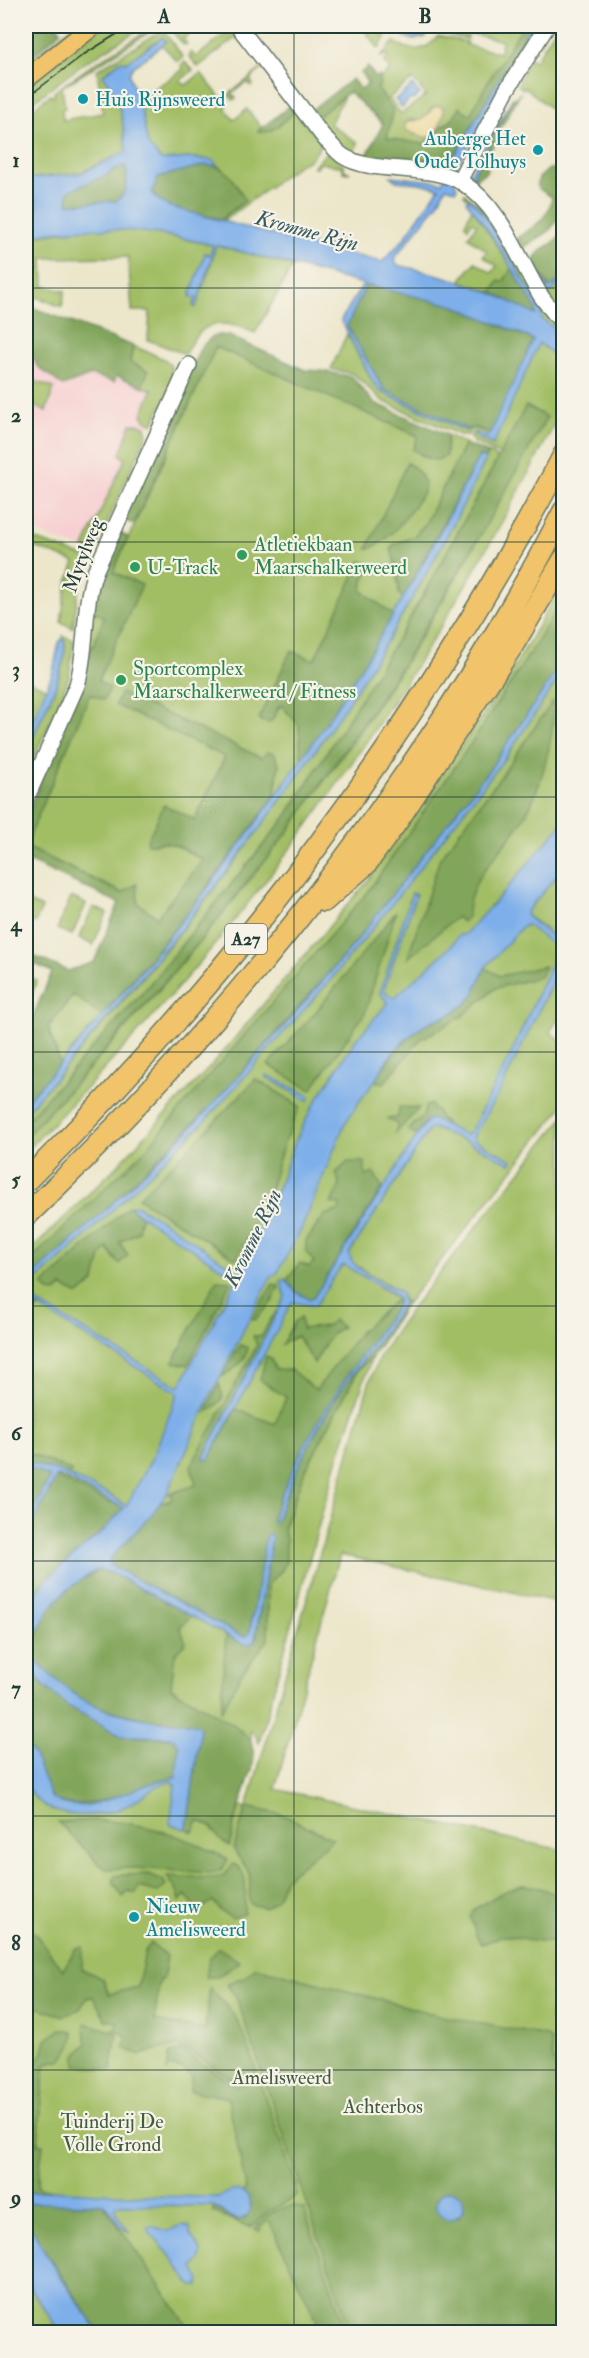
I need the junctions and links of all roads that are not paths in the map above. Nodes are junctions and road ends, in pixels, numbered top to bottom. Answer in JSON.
{"nodes":[{"id":1,"x":93,"y":26,"type":"edge"},
{"id":2,"x":238,"y":26,"type":"edge"},
{"id":3,"x":547,"y":26,"type":"edge"},
{"id":4,"x":26,"y":79,"type":"edge"},
{"id":5,"x":452,"y":178,"type":"junction"},
{"id":6,"x":564,"y":325,"type":"edge"},
{"id":7,"x":189,"y":365,"type":"dead end"},
{"id":8,"x":564,"y":455,"type":"edge"},
{"id":9,"x":564,"y":511,"type":"edge"},
{"id":10,"x":564,"y":559,"type":"edge"},
{"id":11,"x":26,"y":799,"type":"edge"},
{"id":12,"x":284,"y":936,"type":"junction"},
{"id":13,"x":26,"y":1181,"type":"edge"},
{"id":14,"x":26,"y":1216,"type":"edge"}],
"edges":[{"from":1,"to":4,"type":"main road"},
{"from":2,"to":5,"type":"street"},
{"from":3,"to":5,"type":"street"},
{"from":5,"to":6,"type":"street"},
{"from":7,"to":11,"type":"street","name":"Mytylweg"},
{"from":8,"to":13,"type":"highway","number":"A27"},
{"from":9,"to":12,"type":"highway","number":"A27"},
{"from":10,"to":12,"type":"highway","number":"A27"},
{"from":12,"to":14,"type":"highway","number":"A27"}]}
